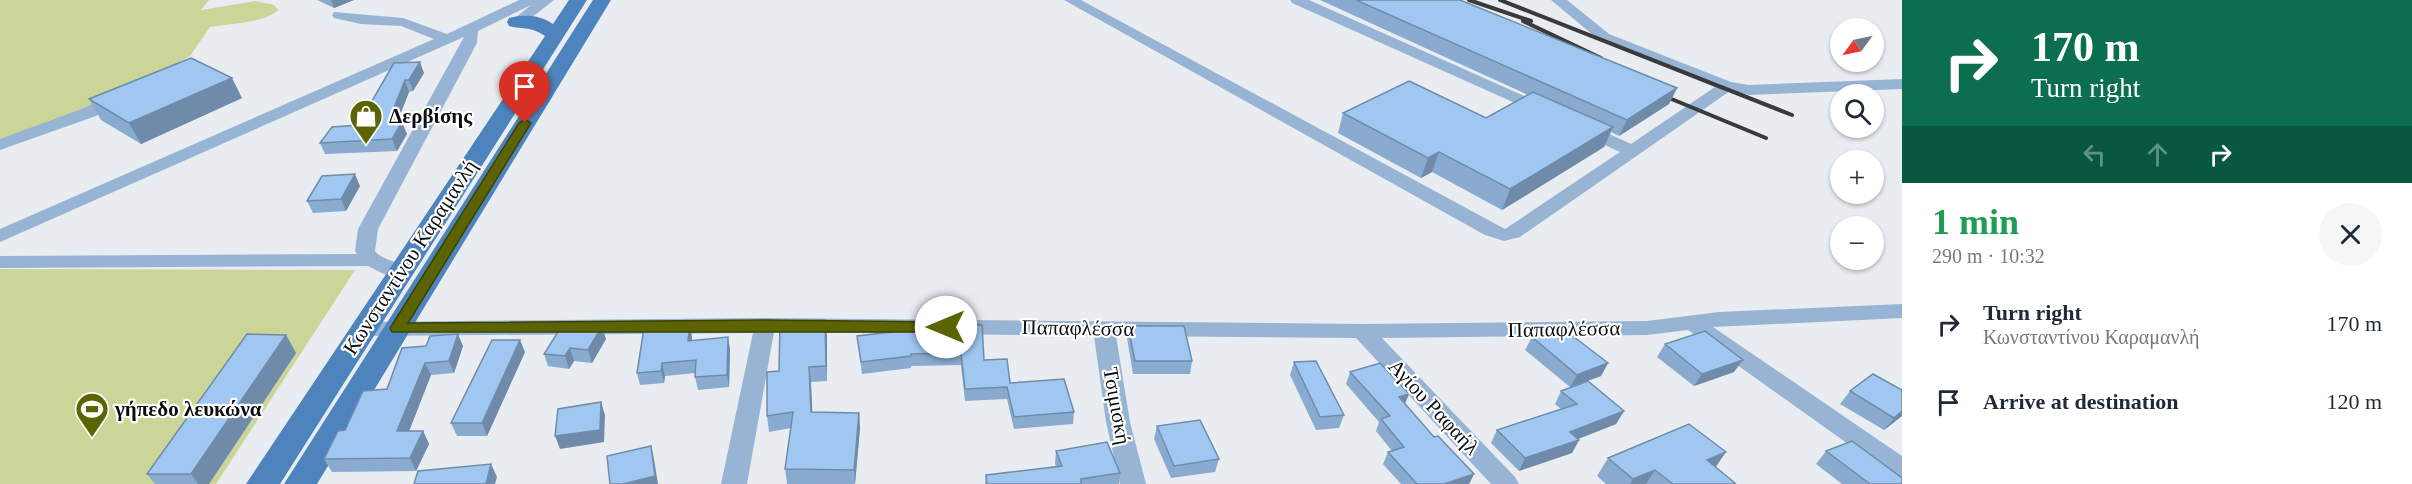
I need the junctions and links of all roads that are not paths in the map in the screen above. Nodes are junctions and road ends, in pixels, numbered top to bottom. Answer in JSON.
{"nodes":[{"id":1,"x":530,"y":0,"type":"edge"},
{"id":2,"x":547,"y":0,"type":"edge"},
{"id":3,"x":578,"y":0,"type":"edge"},
{"id":4,"x":602,"y":0,"type":"edge"},
{"id":5,"x":1071,"y":0,"type":"edge"},
{"id":6,"x":1297,"y":0,"type":"edge"},
{"id":7,"x":1558,"y":0,"type":"edge"},
{"id":8,"x":339,"y":15,"type":"dead end"},
{"id":9,"x":516,"y":22,"type":"junction"},
{"id":10,"x":470,"y":29,"type":"junction"},
{"id":11,"x":556,"y":34,"type":"junction"},
{"id":12,"x":447,"y":39,"type":"junction"},
{"id":13,"x":1902,"y":84,"type":"edge"},
{"id":14,"x":1727,"y":86,"type":"junction"},
{"id":15,"x":124,"y":93,"type":"edge"},
{"id":16,"x":0,"y":145,"type":"edge"},
{"id":17,"x":1633,"y":151,"type":"junction"},
{"id":18,"x":0,"y":237,"type":"edge"},
{"id":19,"x":371,"y":260,"type":"junction"},
{"id":20,"x":0,"y":262,"type":"edge"},
{"id":21,"x":399,"y":272,"type":"junction"},
{"id":22,"x":1900,"y":312,"type":"edge"},
{"id":23,"x":1692,"y":323,"type":"junction"},
{"id":24,"x":765,"y":325,"type":"junction"},
{"id":25,"x":397,"y":328,"type":"junction"},
{"id":26,"x":1104,"y":328,"type":"junction"},
{"id":27,"x":362,"y":329,"type":"junction"},
{"id":28,"x":1362,"y":331,"type":"junction"},
{"id":29,"x":1902,"y":469,"type":"edge"},
{"id":30,"x":262,"y":484,"type":"edge"},
{"id":31,"x":300,"y":484,"type":"edge"},
{"id":32,"x":734,"y":484,"type":"edge"},
{"id":33,"x":1133,"y":484,"type":"edge"},
{"id":34,"x":1506,"y":484,"type":"edge"}],
"edges":[{"from":1,"to":10,"type":"street"},
{"from":2,"to":9,"type":"street"},
{"from":3,"to":11,"type":"main road","name":"Κωνσταντίνου Καραμανλή"},
{"from":4,"to":25,"type":"main road","name":"Κωνσταντίνου Καραμανλή"},
{"from":5,"to":17,"type":"street"},
{"from":6,"to":17,"type":"street"},
{"from":7,"to":14,"type":"street"},
{"from":8,"to":12,"type":"street"},
{"from":9,"to":10,"type":"street"},
{"from":9,"to":11,"type":"main road"},
{"from":10,"to":12,"type":"street"},
{"from":10,"to":19,"type":"street"},
{"from":11,"to":21,"type":"main road","name":"Κωνσταντίνου Καραμανλή"},
{"from":12,"to":18,"type":"street"},
{"from":13,"to":14,"type":"street"},
{"from":14,"to":17,"type":"street"},
{"from":15,"to":16,"type":"street"},
{"from":19,"to":20,"type":"street"},
{"from":19,"to":21,"type":"street"},
{"from":21,"to":27,"type":"main road","name":"Κωνσταντίνου Καραμανλή"},
{"from":22,"to":23,"type":"street","name":"Παπαφλέσσα"},
{"from":23,"to":28,"type":"street","name":"Παπαφλέσσα"},
{"from":23,"to":29,"type":"street"},
{"from":24,"to":25,"type":"street","name":"Παπαφλέσσα"},
{"from":24,"to":26,"type":"street","name":"Παπαφλέσσα"},
{"from":24,"to":32,"type":"street"},
{"from":25,"to":27,"type":"street","name":"Παπαφλέσσα"},
{"from":25,"to":31,"type":"main road","name":"Κωνσταντίνου Καραμανλή"},
{"from":26,"to":28,"type":"street","name":"Παπαφλέσσα"},
{"from":26,"to":33,"type":"street","name":"Τσιμισκή"},
{"from":27,"to":30,"type":"main road","name":"Κωνσταντίνου Καραμανλή"},
{"from":28,"to":34,"type":"street","name":"Αγίου Ραφαήλ"}]}
